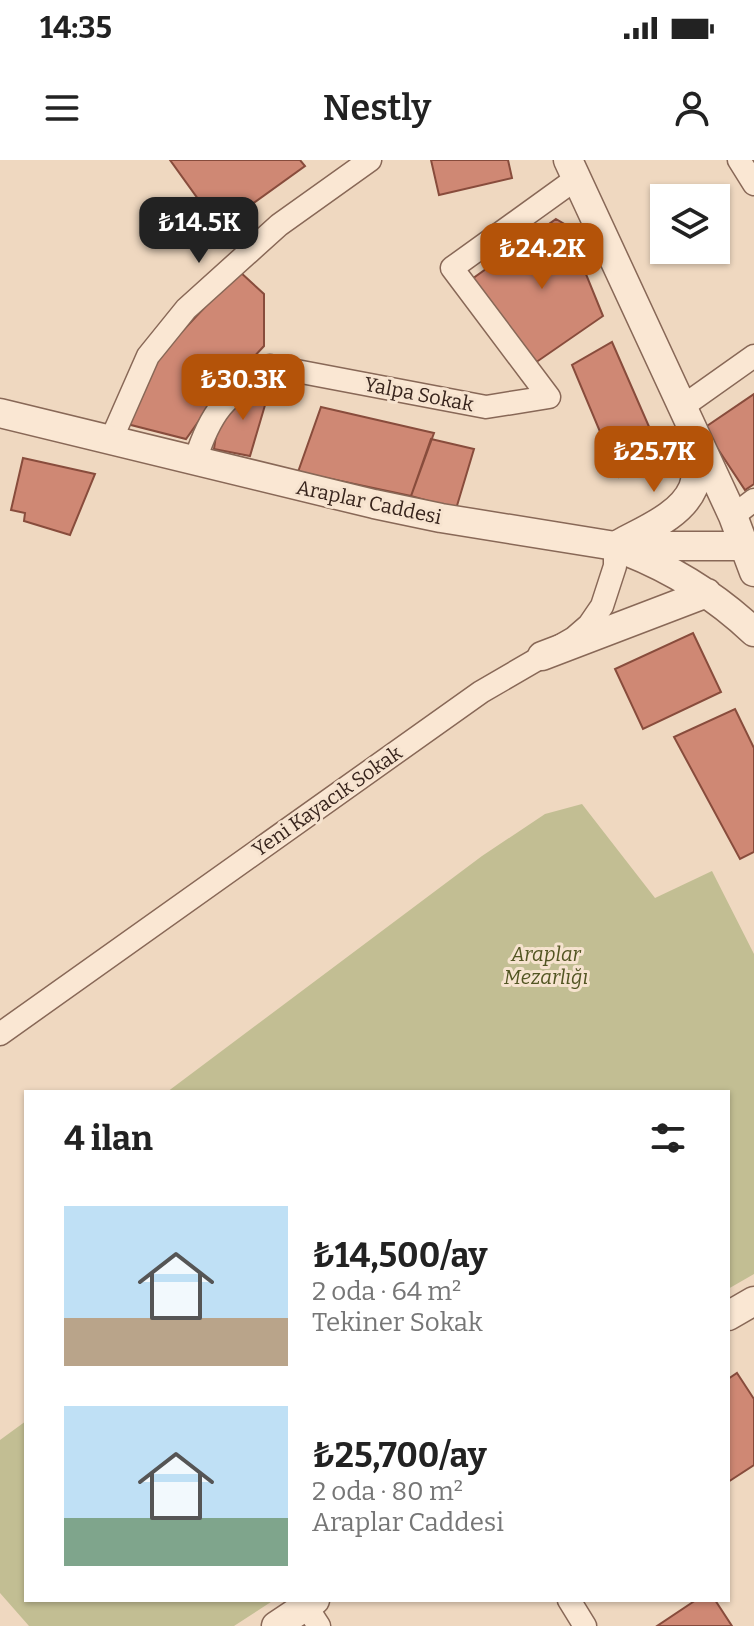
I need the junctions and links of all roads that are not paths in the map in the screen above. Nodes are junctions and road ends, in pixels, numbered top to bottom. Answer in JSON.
{"nodes":[{"id":1,"x":370,"y":160,"type":"edge"},
{"id":2,"x":739,"y":160,"type":"edge"},
{"id":3,"x":573,"y":169,"type":"edge"},
{"id":4,"x":754,"y":184,"type":"edge"},
{"id":5,"x":754,"y":356,"type":"edge"},
{"id":6,"x":682,"y":407,"type":"junction"},
{"id":7,"x":0,"y":413,"type":"edge"},
{"id":8,"x":111,"y":440,"type":"junction"},
{"id":9,"x":697,"y":441,"type":"junction"},
{"id":10,"x":195,"y":461,"type":"junction"},
{"id":11,"x":744,"y":508,"type":"edge"},
{"id":12,"x":615,"y":546,"type":"junction"},
{"id":13,"x":751,"y":554,"type":"edge"},
{"id":14,"x":707,"y":593,"type":"junction"},
{"id":15,"x":754,"y":632,"type":"edge"},
{"id":16,"x":542,"y":656,"type":"junction"},
{"id":17,"x":0,"y":1034,"type":"edge"},
{"id":18,"x":754,"y":1301,"type":"edge"},
{"id":19,"x":730,"y":1315,"type":"edge"},
{"id":20,"x":570,"y":1602,"type":"edge"},
{"id":21,"x":313,"y":1611,"type":"edge"},
{"id":22,"x":276,"y":1626,"type":"edge"},
{"id":23,"x":585,"y":1626,"type":"edge"}],
"edges":[{"from":1,"to":8,"type":"street"},
{"from":2,"to":4,"type":"street"},
{"from":3,"to":6,"type":"street"},
{"from":3,"to":10,"type":"street","name":"Yalpa Sokak"},
{"from":5,"to":6,"type":"street"},
{"from":6,"to":9,"type":"street"},
{"from":7,"to":8,"type":"street","name":"Araplar Caddesi"},
{"from":8,"to":10,"type":"street","name":"Araplar Caddesi"},
{"from":9,"to":11,"type":"street"},
{"from":9,"to":12,"type":"street"},
{"from":10,"to":12,"type":"street","name":"Araplar Caddesi"},
{"from":11,"to":13,"type":"street"},
{"from":12,"to":13,"type":"street","name":"Araplar Caddesi"},
{"from":12,"to":14,"type":"street"},
{"from":12,"to":16,"type":"street","name":"Yeni Kayacık Sokak"},
{"from":14,"to":15,"type":"street"},
{"from":14,"to":16,"type":"street"},
{"from":16,"to":17,"type":"street","name":"Yeni Kayacık Sokak"},
{"from":18,"to":19,"type":"street"},
{"from":20,"to":23,"type":"street"},
{"from":21,"to":22,"type":"street"}]}
